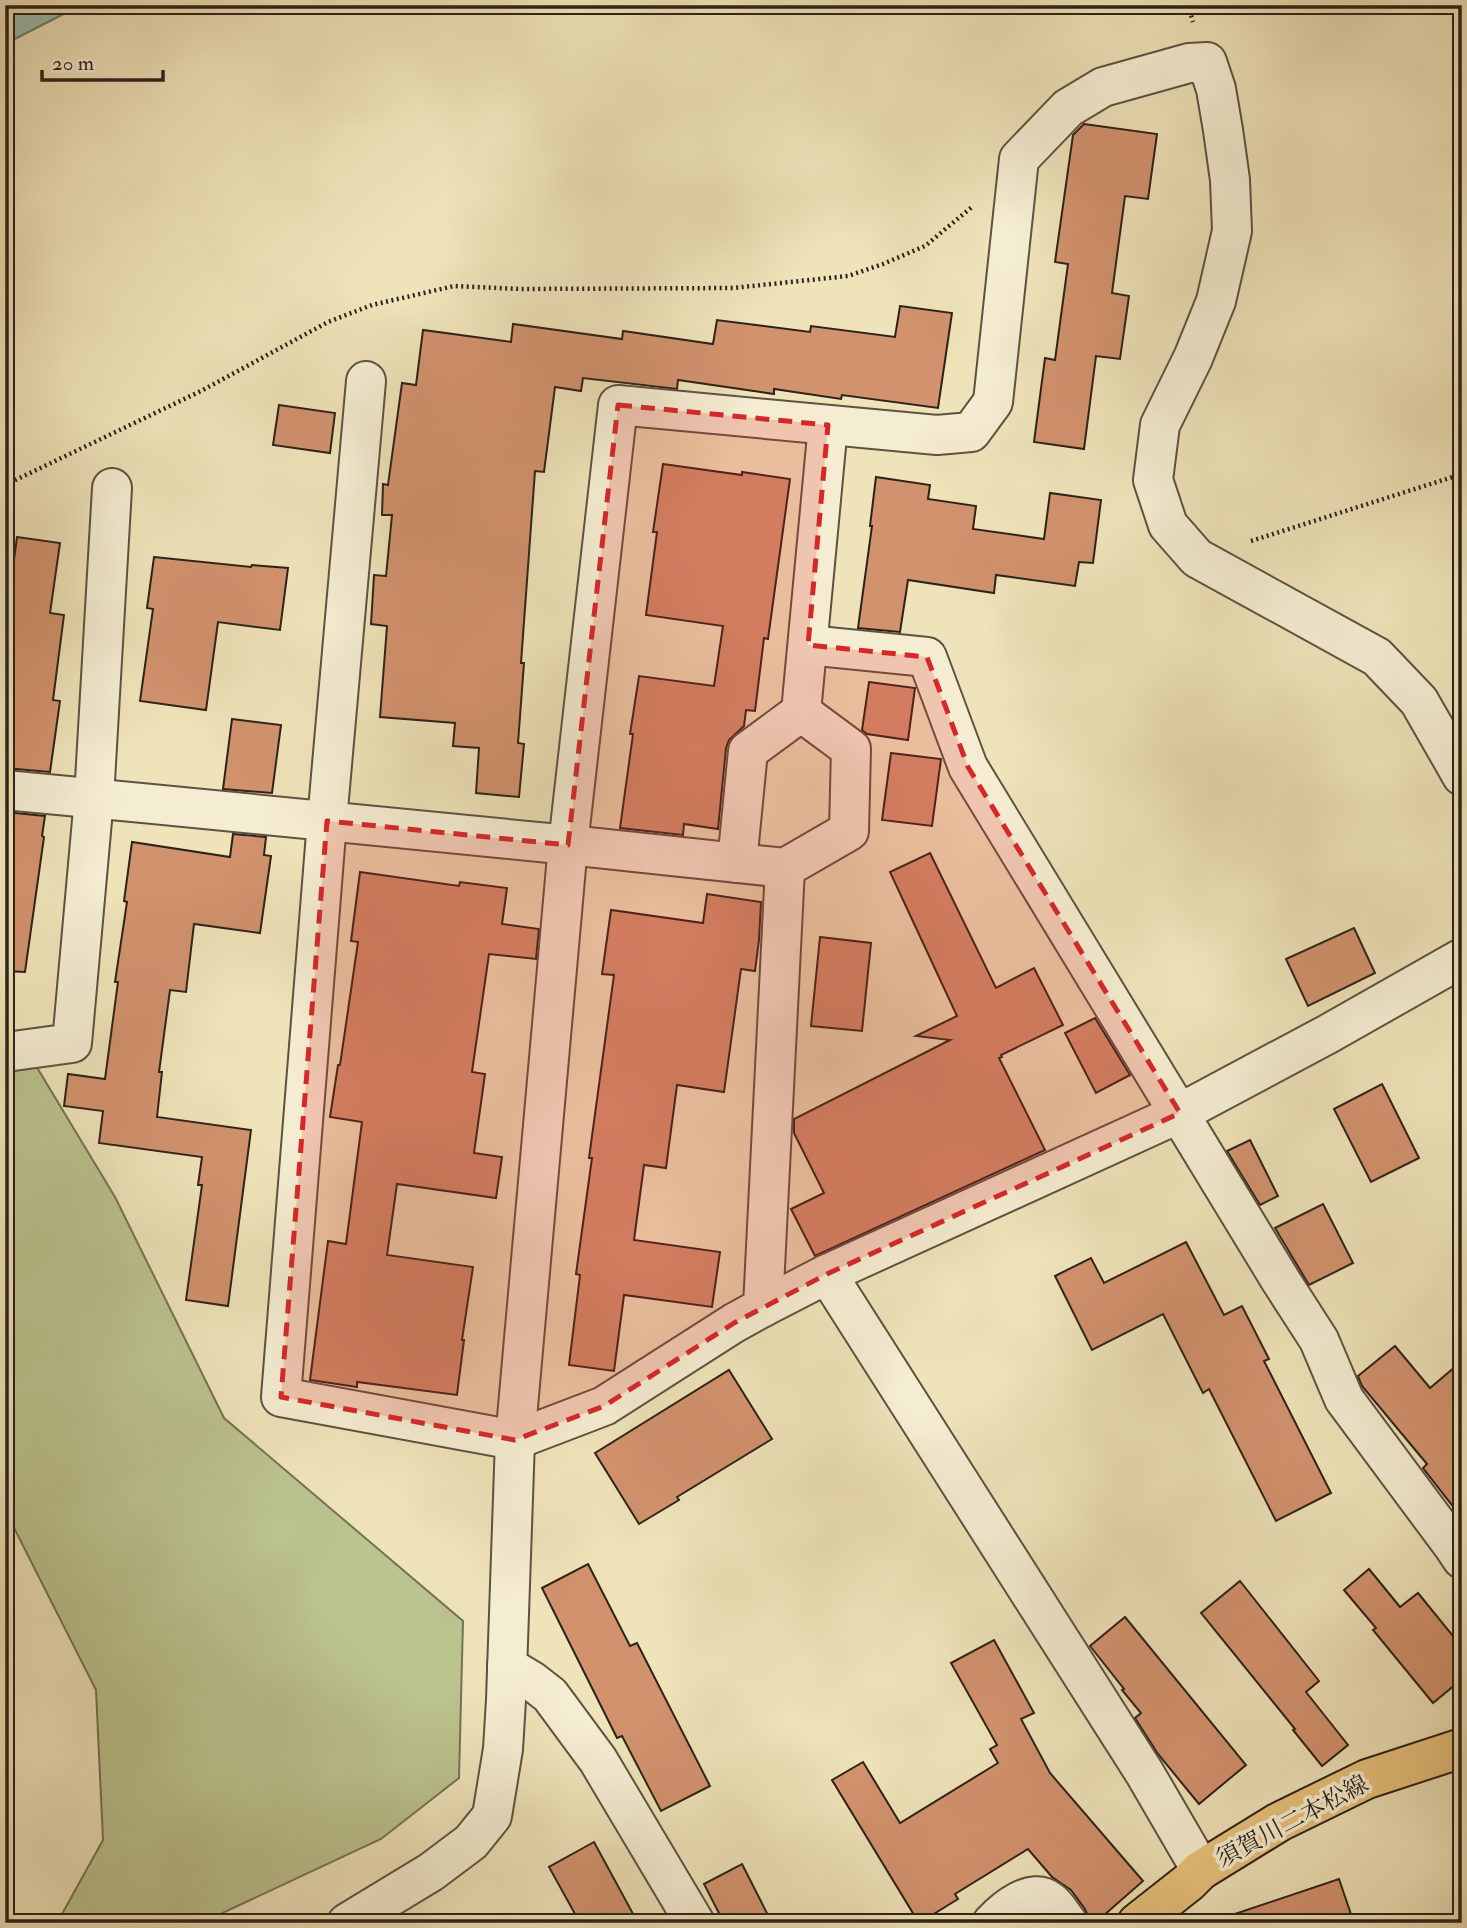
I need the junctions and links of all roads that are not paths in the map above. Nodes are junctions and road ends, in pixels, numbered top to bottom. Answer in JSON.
{"nodes":[{"id":1,"x":366,"y":381,"type":"dead end"},
{"id":2,"x":828,"y":425,"type":"junction"},
{"id":3,"x":112,"y":488,"type":"dead end"},
{"id":4,"x":808,"y":645,"type":"junction"},
{"id":5,"x":801,"y":712,"type":"junction"},
{"id":6,"x":1462,"y":776,"type":"edge"},
{"id":7,"x":5,"y":790,"type":"edge"},
{"id":8,"x":94,"y":798,"type":"junction"},
{"id":9,"x":327,"y":821,"type":"junction"},
{"id":10,"x":568,"y":845,"type":"junction"},
{"id":11,"x":737,"y":863,"type":"junction"},
{"id":12,"x":785,"y":868,"type":"junction"},
{"id":13,"x":1462,"y":958,"type":"edge"},
{"id":14,"x":5,"y":1050,"type":"edge"},
{"id":15,"x":1180,"y":1113,"type":"junction"},
{"id":16,"x":827,"y":1274,"type":"junction"},
{"id":17,"x":763,"y":1307,"type":"junction"},
{"id":18,"x":515,"y":1440,"type":"junction"},
{"id":19,"x":1462,"y":1559,"type":"edge"},
{"id":20,"x":507,"y":1666,"type":"junction"},
{"id":21,"x":1462,"y":1748,"type":"edge"},
{"id":22,"x":1201,"y":1870,"type":"junction"},
{"id":23,"x":347,"y":1923,"type":"edge"},
{"id":24,"x":695,"y":1923,"type":"edge"},
{"id":25,"x":992,"y":1923,"type":"edge"},
{"id":26,"x":1068,"y":1923,"type":"edge"},
{"id":27,"x":1137,"y":1923,"type":"edge"}],
"edges":[{"from":1,"to":9,"type":"street"},
{"from":2,"to":4,"type":"street"},
{"from":2,"to":6,"type":"street"},
{"from":2,"to":10,"type":"street"},
{"from":3,"to":8,"type":"street"},
{"from":4,"to":5,"type":"street"},
{"from":4,"to":15,"type":"street"},
{"from":5,"to":11,"type":"street"},
{"from":5,"to":12,"type":"street"},
{"from":7,"to":8,"type":"street"},
{"from":8,"to":9,"type":"street"},
{"from":8,"to":14,"type":"street"},
{"from":9,"to":10,"type":"street"},
{"from":9,"to":18,"type":"street"},
{"from":10,"to":11,"type":"street"},
{"from":10,"to":18,"type":"street"},
{"from":11,"to":12,"type":"street"},
{"from":12,"to":17,"type":"street"},
{"from":13,"to":15,"type":"street"},
{"from":15,"to":16,"type":"street"},
{"from":15,"to":19,"type":"street"},
{"from":16,"to":17,"type":"street"},
{"from":16,"to":22,"type":"street"},
{"from":17,"to":18,"type":"street"},
{"from":18,"to":20,"type":"street"},
{"from":20,"to":23,"type":"street"},
{"from":20,"to":24,"type":"street"},
{"from":21,"to":22,"type":"main road","name":"須賀川二本松線"},
{"from":22,"to":27,"type":"main road","name":"須賀川二本松線"},
{"from":25,"to":26,"type":"street"}]}
